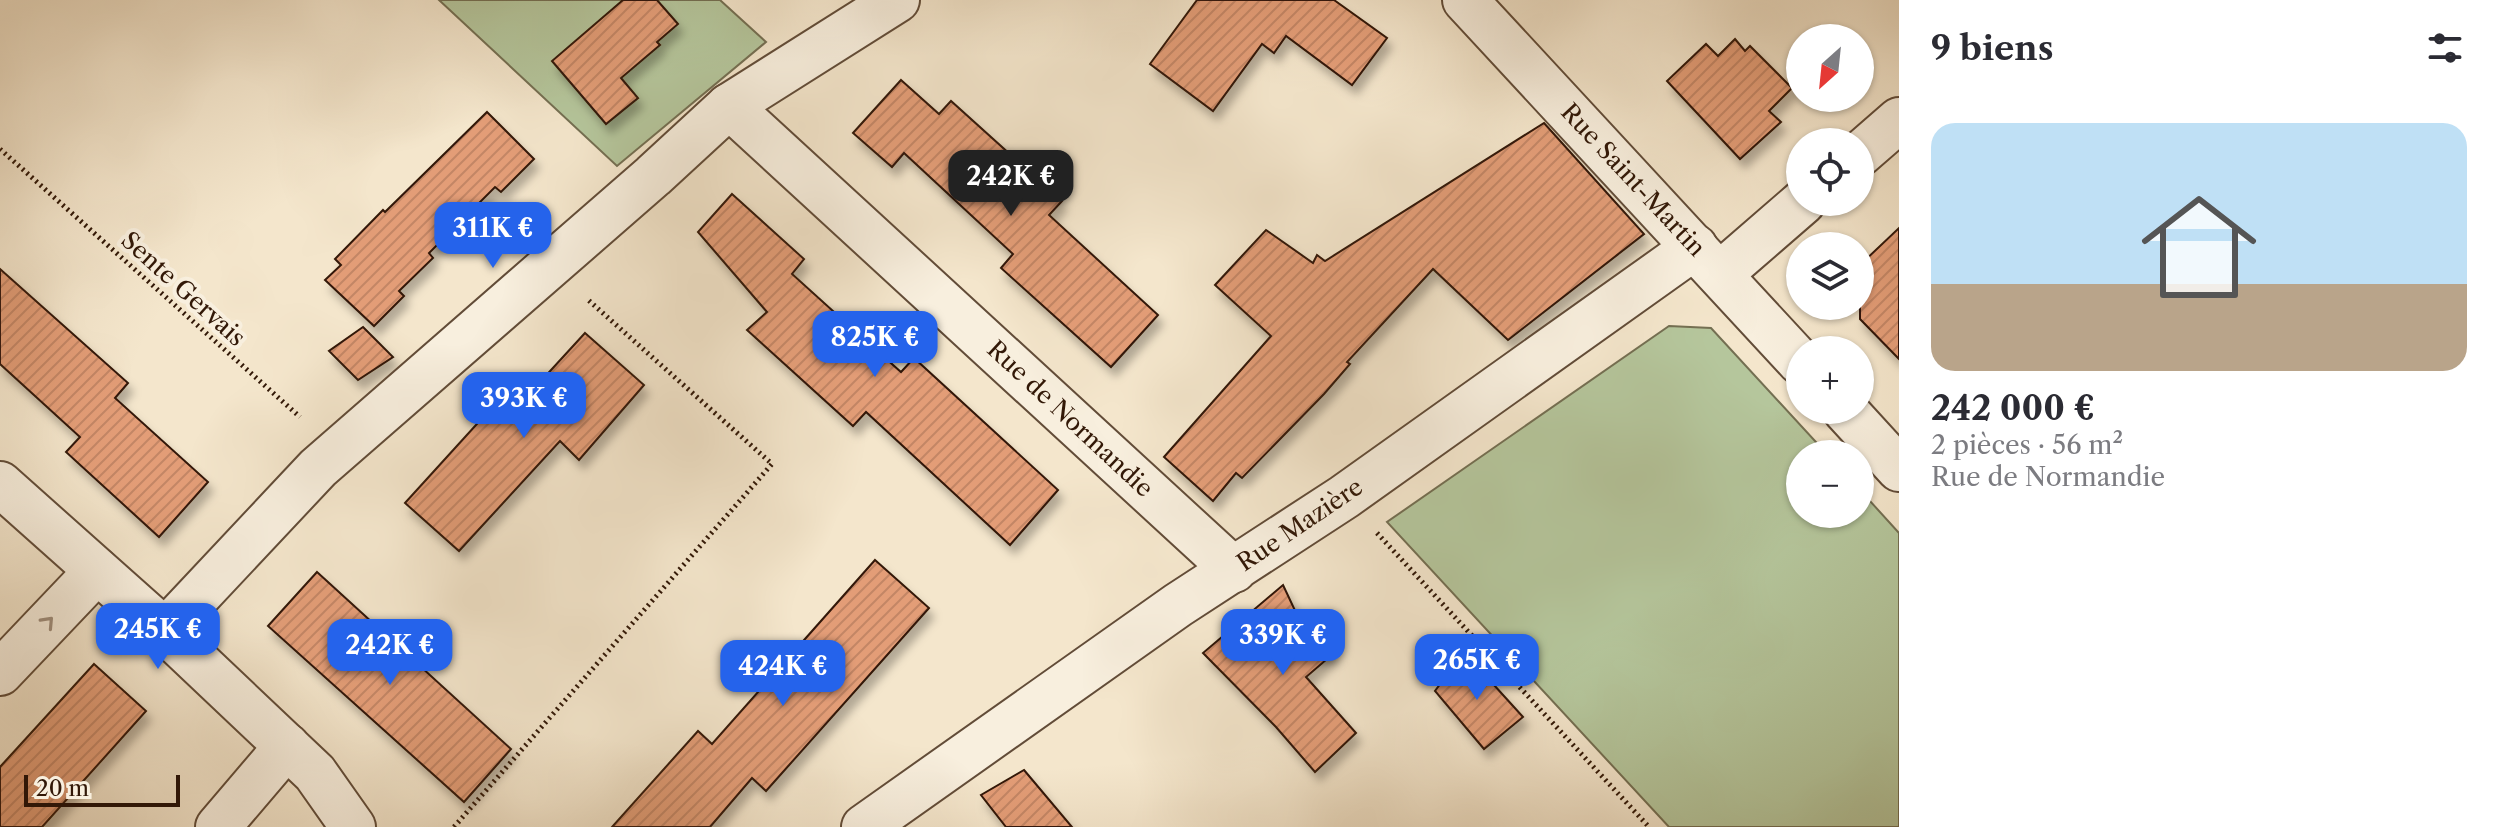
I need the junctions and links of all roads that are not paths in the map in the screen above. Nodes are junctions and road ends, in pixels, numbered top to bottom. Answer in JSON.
{"nodes":[{"id":1,"x":897,"y":0,"type":"edge"},
{"id":2,"x":1465,"y":0,"type":"edge"},
{"id":3,"x":729,"y":106,"type":"junction"},
{"id":4,"x":1786,"y":212,"type":"edge"},
{"id":5,"x":1707,"y":260,"type":"junction"},
{"id":6,"x":1786,"y":347,"type":"edge"},
{"id":7,"x":1858,"y":424,"type":"edge"},
{"id":8,"x":1899,"y":469,"type":"edge"},
{"id":9,"x":0,"y":484,"type":"edge"},
{"id":10,"x":1234,"y":570,"type":"junction"},
{"id":11,"x":97,"y":571,"type":"junction"},
{"id":12,"x":165,"y":631,"type":"junction"},
{"id":13,"x":0,"y":673,"type":"edge"},
{"id":14,"x":287,"y":746,"type":"junction"},
{"id":15,"x":218,"y":827,"type":"edge"},
{"id":16,"x":353,"y":827,"type":"edge"},
{"id":17,"x":864,"y":827,"type":"edge"}],
"edges":[{"from":1,"to":3,"type":"street"},
{"from":2,"to":5,"type":"street","name":"Rue Saint-Martin"},
{"from":3,"to":10,"type":"street","name":"Rue de Normandie"},
{"from":3,"to":12,"type":"street"},
{"from":4,"to":5,"type":"street","name":"Rue Mazière"},
{"from":5,"to":6,"type":"street","name":"Rue Saint-Martin"},
{"from":5,"to":10,"type":"street","name":"Rue Mazière"},
{"from":7,"to":8,"type":"street"},
{"from":9,"to":11,"type":"street"},
{"from":10,"to":17,"type":"street","name":"Rue Mazière"},
{"from":11,"to":12,"type":"street"},
{"from":13,"to":11,"type":"street","one_way":true},
{"from":12,"to":14,"type":"street"},
{"from":14,"to":15,"type":"street"},
{"from":14,"to":16,"type":"street"}]}
